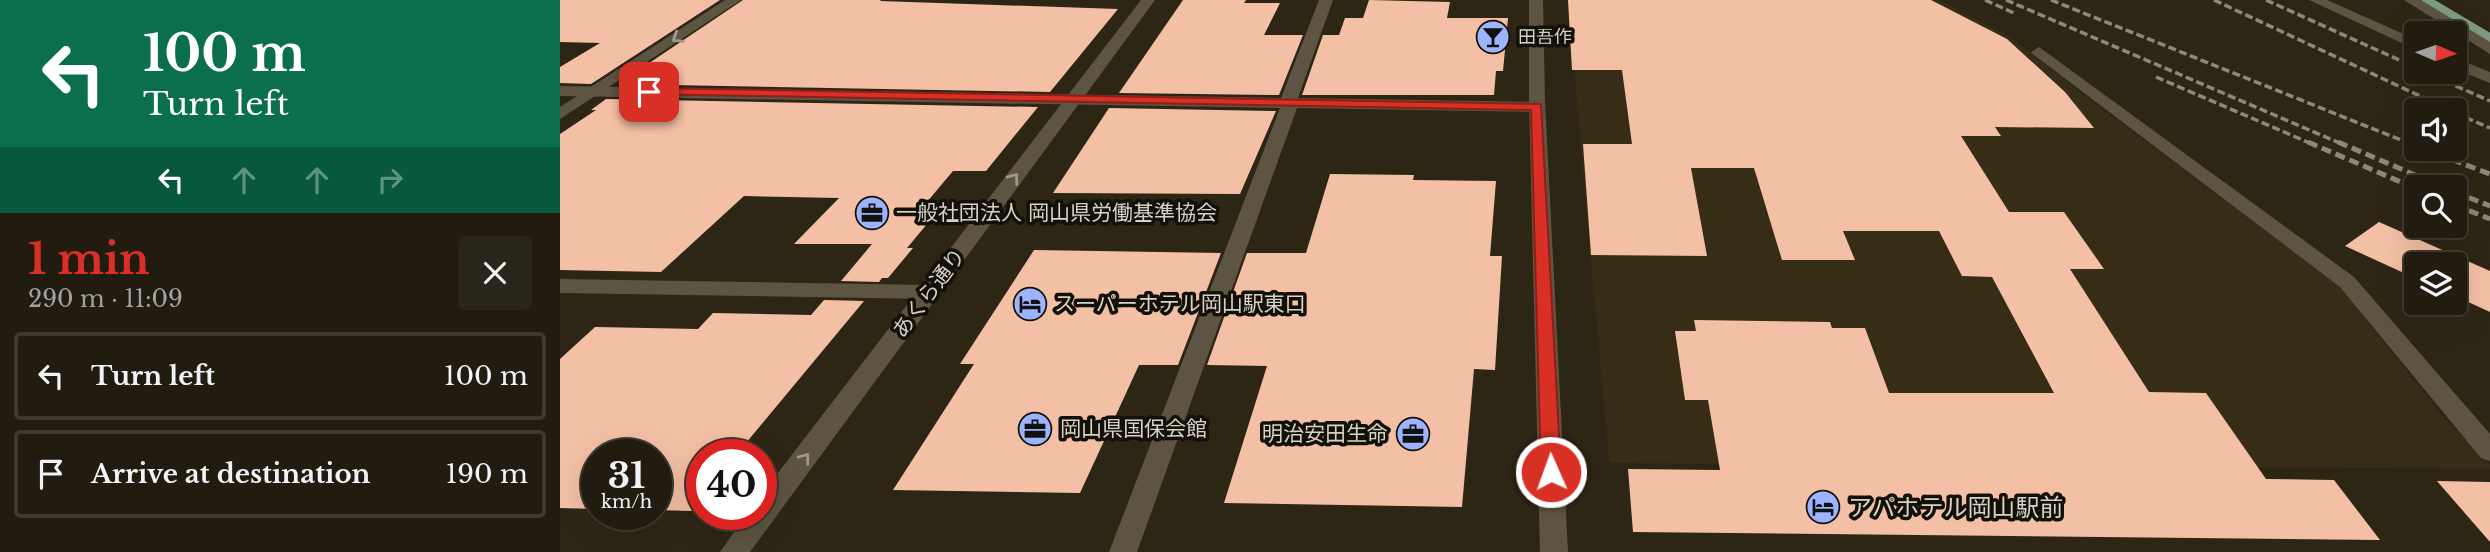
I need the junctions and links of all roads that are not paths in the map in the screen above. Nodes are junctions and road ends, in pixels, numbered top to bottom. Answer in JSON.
{"nodes":[{"id":1,"x":734,"y":0,"type":"edge"},
{"id":2,"x":1148,"y":0,"type":"edge"},
{"id":3,"x":1326,"y":0,"type":"edge"},
{"id":4,"x":1536,"y":0,"type":"edge"},
{"id":5,"x":2316,"y":0,"type":"edge"},
{"id":6,"x":2411,"y":0,"type":"edge"},
{"id":7,"x":2438,"y":0,"type":"edge"},
{"id":8,"x":2490,"y":31,"type":"edge"},
{"id":9,"x":2404,"y":40,"type":"edge"},
{"id":10,"x":2490,"y":48,"type":"edge"},
{"id":11,"x":2039,"y":52,"type":"dead end"},
{"id":12,"x":2468,"y":68,"type":"edge"},
{"id":13,"x":2490,"y":78,"type":"edge"},
{"id":14,"x":560,"y":90,"type":"edge"},
{"id":15,"x":596,"y":90,"type":"junction"},
{"id":16,"x":1073,"y":99,"type":"junction"},
{"id":17,"x":1289,"y":104,"type":"junction"},
{"id":18,"x":1537,"y":107,"type":"junction"},
{"id":19,"x":560,"y":114,"type":"edge"},
{"id":20,"x":560,"y":286,"type":"edge"},
{"id":21,"x":929,"y":292,"type":"junction"},
{"id":22,"x":2490,"y":451,"type":"edge"},
{"id":23,"x":734,"y":552,"type":"edge"},
{"id":24,"x":1123,"y":552,"type":"edge"},
{"id":25,"x":1554,"y":552,"type":"edge"}],
"edges":[{"from":1,"to":15,"type":"street","one_way":true},
{"from":2,"to":16,"type":"street","name":"あくら通り"},
{"from":3,"to":17,"type":"street"},
{"from":4,"to":18,"type":"street"},
{"from":5,"to":9,"type":"street"},
{"from":6,"to":10,"type":"street"},
{"from":7,"to":8,"type":"street"},
{"from":11,"to":22,"type":"street"},
{"from":12,"to":13,"type":"street"},
{"from":14,"to":15,"type":"street"},
{"from":15,"to":16,"type":"street"},
{"from":15,"to":19,"type":"street"},
{"from":16,"to":17,"type":"street"},
{"from":21,"to":16,"type":"street","name":"あくら通り","one_way":true},
{"from":17,"to":18,"type":"street"},
{"from":17,"to":24,"type":"street"},
{"from":18,"to":25,"type":"street"},
{"from":20,"to":21,"type":"street"},
{"from":23,"to":21,"type":"street","name":"あくら通り","one_way":true}]}
